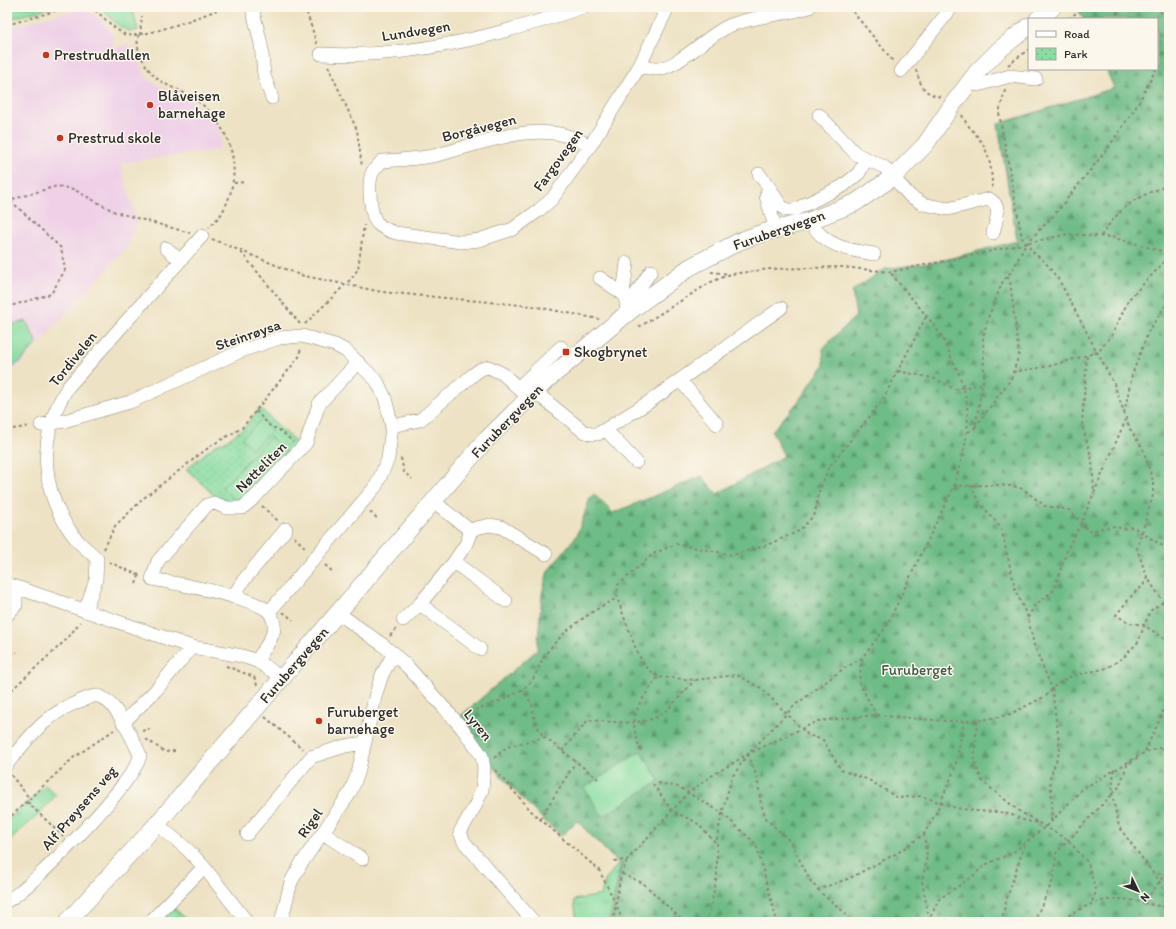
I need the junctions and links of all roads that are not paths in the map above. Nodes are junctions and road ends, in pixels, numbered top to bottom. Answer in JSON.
{"nodes":[{"id":1,"x":252,"y":7,"type":"edge"},
{"id":2,"x":583,"y":7,"type":"edge"},
{"id":3,"x":668,"y":7,"type":"edge"},
{"id":4,"x":809,"y":7,"type":"edge"},
{"id":5,"x":952,"y":7,"type":"edge"},
{"id":6,"x":1053,"y":7,"type":"edge"},
{"id":7,"x":1039,"y":18,"type":"edge"},
{"id":8,"x":1028,"y":27,"type":"edge"},
{"id":9,"x":321,"y":54,"type":"road end"},
{"id":10,"x":639,"y":66,"type":"junction"},
{"id":11,"x":902,"y":71,"type":"road end"},
{"id":12,"x":1036,"y":79,"type":"dead end"},
{"id":13,"x":970,"y":81,"type":"junction"},
{"id":14,"x":272,"y":98,"type":"dead end"},
{"id":15,"x":819,"y":115,"type":"dead end"},
{"id":16,"x":590,"y":146,"type":"junction"},
{"id":17,"x":866,"y":160,"type":"junction"},
{"id":18,"x":377,"y":166,"type":"joint"},
{"id":19,"x":759,"y":174,"type":"dead end"},
{"id":20,"x":893,"y":177,"type":"junction"},
{"id":21,"x":769,"y":187,"type":"junction"},
{"id":22,"x":809,"y":221,"type":"junction"},
{"id":23,"x":776,"y":230,"type":"junction"},
{"id":24,"x":993,"y":233,"type":"dead end"},
{"id":25,"x":202,"y":236,"type":"road end"},
{"id":26,"x":166,"y":248,"type":"dead end"},
{"id":27,"x":874,"y":254,"type":"dead end"},
{"id":28,"x":180,"y":260,"type":"junction"},
{"id":29,"x":627,"y":263,"type":"dead end"},
{"id":30,"x":651,"y":271,"type":"dead end"},
{"id":31,"x":600,"y":278,"type":"dead end"},
{"id":32,"x":626,"y":303,"type":"junction"},
{"id":33,"x":781,"y":308,"type":"dead end"},
{"id":34,"x":561,"y":347,"type":"dead end"},
{"id":35,"x":358,"y":362,"type":"junction"},
{"id":36,"x":680,"y":380,"type":"junction"},
{"id":37,"x":527,"y":392,"type":"junction"},
{"id":38,"x":46,"y":424,"type":"junction"},
{"id":39,"x":717,"y":424,"type":"dead end"},
{"id":40,"x":392,"y":426,"type":"junction"},
{"id":41,"x":606,"y":430,"type":"junction"},
{"id":42,"x":636,"y":462,"type":"dead end"},
{"id":43,"x":433,"y":501,"type":"junction"},
{"id":44,"x":286,"y":529,"type":"dead end"},
{"id":45,"x":471,"y":531,"type":"junction"},
{"id":46,"x":546,"y":554,"type":"dead end"},
{"id":47,"x":454,"y":562,"type":"junction"},
{"id":48,"x":11,"y":586,"type":"edge"},
{"id":49,"x":233,"y":597,"type":"junction"},
{"id":50,"x":506,"y":601,"type":"dead end"},
{"id":51,"x":420,"y":604,"type":"junction"},
{"id":52,"x":85,"y":611,"type":"junction"},
{"id":53,"x":268,"y":612,"type":"junction"},
{"id":54,"x":338,"y":613,"type":"junction"},
{"id":55,"x":7,"y":614,"type":"edge"},
{"id":56,"x":404,"y":620,"type":"road end"},
{"id":57,"x":192,"y":647,"type":"junction"},
{"id":58,"x":480,"y":650,"type":"dead end"},
{"id":59,"x":394,"y":653,"type":"junction"},
{"id":60,"x":257,"y":661,"type":"junction"},
{"id":61,"x":284,"y":678,"type":"junction"},
{"id":62,"x":123,"y":723,"type":"junction"},
{"id":63,"x":364,"y":743,"type":"junction"},
{"id":64,"x":7,"y":764,"type":"edge"},
{"id":65,"x":157,"y":824,"type":"junction"},
{"id":66,"x":323,"y":832,"type":"junction"},
{"id":67,"x":247,"y":834,"type":"dead end"},
{"id":68,"x":362,"y":859,"type":"dead end"},
{"id":69,"x":204,"y":867,"type":"junction"},
{"id":70,"x":7,"y":901,"type":"edge"},
{"id":71,"x":241,"y":921,"type":"edge"},
{"id":72,"x":67,"y":922,"type":"edge"},
{"id":73,"x":150,"y":922,"type":"edge"},
{"id":74,"x":282,"y":922,"type":"edge"},
{"id":75,"x":534,"y":922,"type":"edge"}],
"edges":[{"from":1,"to":14,"type":"street"},
{"from":2,"to":9,"type":"street","name":"Lundvegen"},
{"from":3,"to":10,"type":"street","name":"Fargovegen"},
{"from":4,"to":10,"type":"street"},
{"from":5,"to":11,"type":"street"},
{"from":6,"to":7,"type":"main road"},
{"from":8,"to":13,"type":"main road","name":"Furubergvegen"},
{"from":10,"to":16,"type":"street","name":"Fargovegen"},
{"from":12,"to":13,"type":"street"},
{"from":13,"to":20,"type":"main road","name":"Furubergvegen"},
{"from":15,"to":17,"type":"street"},
{"from":16,"to":18,"type":"street","name":"Borgåvegen"},
{"from":16,"to":18,"type":"street","name":"Fargovegen"},
{"from":17,"to":20,"type":"street"},
{"from":17,"to":21,"type":"street"},
{"from":19,"to":21,"type":"street"},
{"from":20,"to":22,"type":"main road","name":"Furubergvegen"},
{"from":20,"to":24,"type":"street"},
{"from":21,"to":23,"type":"street"},
{"from":22,"to":23,"type":"main road","name":"Furubergvegen"},
{"from":22,"to":27,"type":"street"},
{"from":23,"to":32,"type":"main road","name":"Furubergvegen"},
{"from":25,"to":28,"type":"street","name":"Tordivelen"},
{"from":26,"to":28,"type":"street"},
{"from":28,"to":38,"type":"street","name":"Tordivelen"},
{"from":29,"to":32,"type":"street"},
{"from":30,"to":32,"type":"street"},
{"from":31,"to":32,"type":"street"},
{"from":32,"to":37,"type":"main road","name":"Furubergvegen"},
{"from":33,"to":36,"type":"street"},
{"from":34,"to":37,"type":"street"},
{"from":35,"to":38,"type":"street","name":"Steinrøysa"},
{"from":35,"to":40,"type":"street","name":"Steinrøysa"},
{"from":35,"to":49,"type":"street","name":"Nøtteliten"},
{"from":36,"to":39,"type":"street"},
{"from":36,"to":41,"type":"street"},
{"from":37,"to":40,"type":"street"},
{"from":37,"to":41,"type":"street"},
{"from":37,"to":43,"type":"main road","name":"Furubergvegen"},
{"from":38,"to":52,"type":"street","name":"Tordivelen"},
{"from":40,"to":53,"type":"street","name":"Steinrøysa"},
{"from":41,"to":42,"type":"street"},
{"from":43,"to":45,"type":"street"},
{"from":43,"to":54,"type":"main road","name":"Furubergvegen"},
{"from":44,"to":49,"type":"street"},
{"from":45,"to":46,"type":"street"},
{"from":45,"to":47,"type":"street"},
{"from":47,"to":50,"type":"street"},
{"from":47,"to":51,"type":"street"},
{"from":48,"to":52,"type":"street"},
{"from":48,"to":55,"type":"street"},
{"from":49,"to":53,"type":"street"},
{"from":51,"to":56,"type":"street"},
{"from":51,"to":58,"type":"street"},
{"from":52,"to":57,"type":"street"},
{"from":53,"to":60,"type":"street"},
{"from":54,"to":59,"type":"street","name":"Lyren"},
{"from":54,"to":61,"type":"main road","name":"Furubergvegen"},
{"from":57,"to":60,"type":"street"},
{"from":57,"to":62,"type":"street"},
{"from":59,"to":63,"type":"street","name":"Rigel"},
{"from":59,"to":75,"type":"street","name":"Lyren"},
{"from":60,"to":61,"type":"street"},
{"from":61,"to":65,"type":"main road","name":"Furubergvegen"},
{"from":62,"to":64,"type":"street","name":"Alf Prøysens veg"},
{"from":62,"to":70,"type":"street","name":"Alf Prøysens veg"},
{"from":63,"to":66,"type":"street","name":"Rigel"},
{"from":63,"to":67,"type":"street"},
{"from":65,"to":69,"type":"street"},
{"from":65,"to":72,"type":"main road","name":"Furubergvegen"},
{"from":66,"to":68,"type":"street"},
{"from":66,"to":74,"type":"street","name":"Rigel"},
{"from":69,"to":71,"type":"street"},
{"from":69,"to":73,"type":"street"}]}
